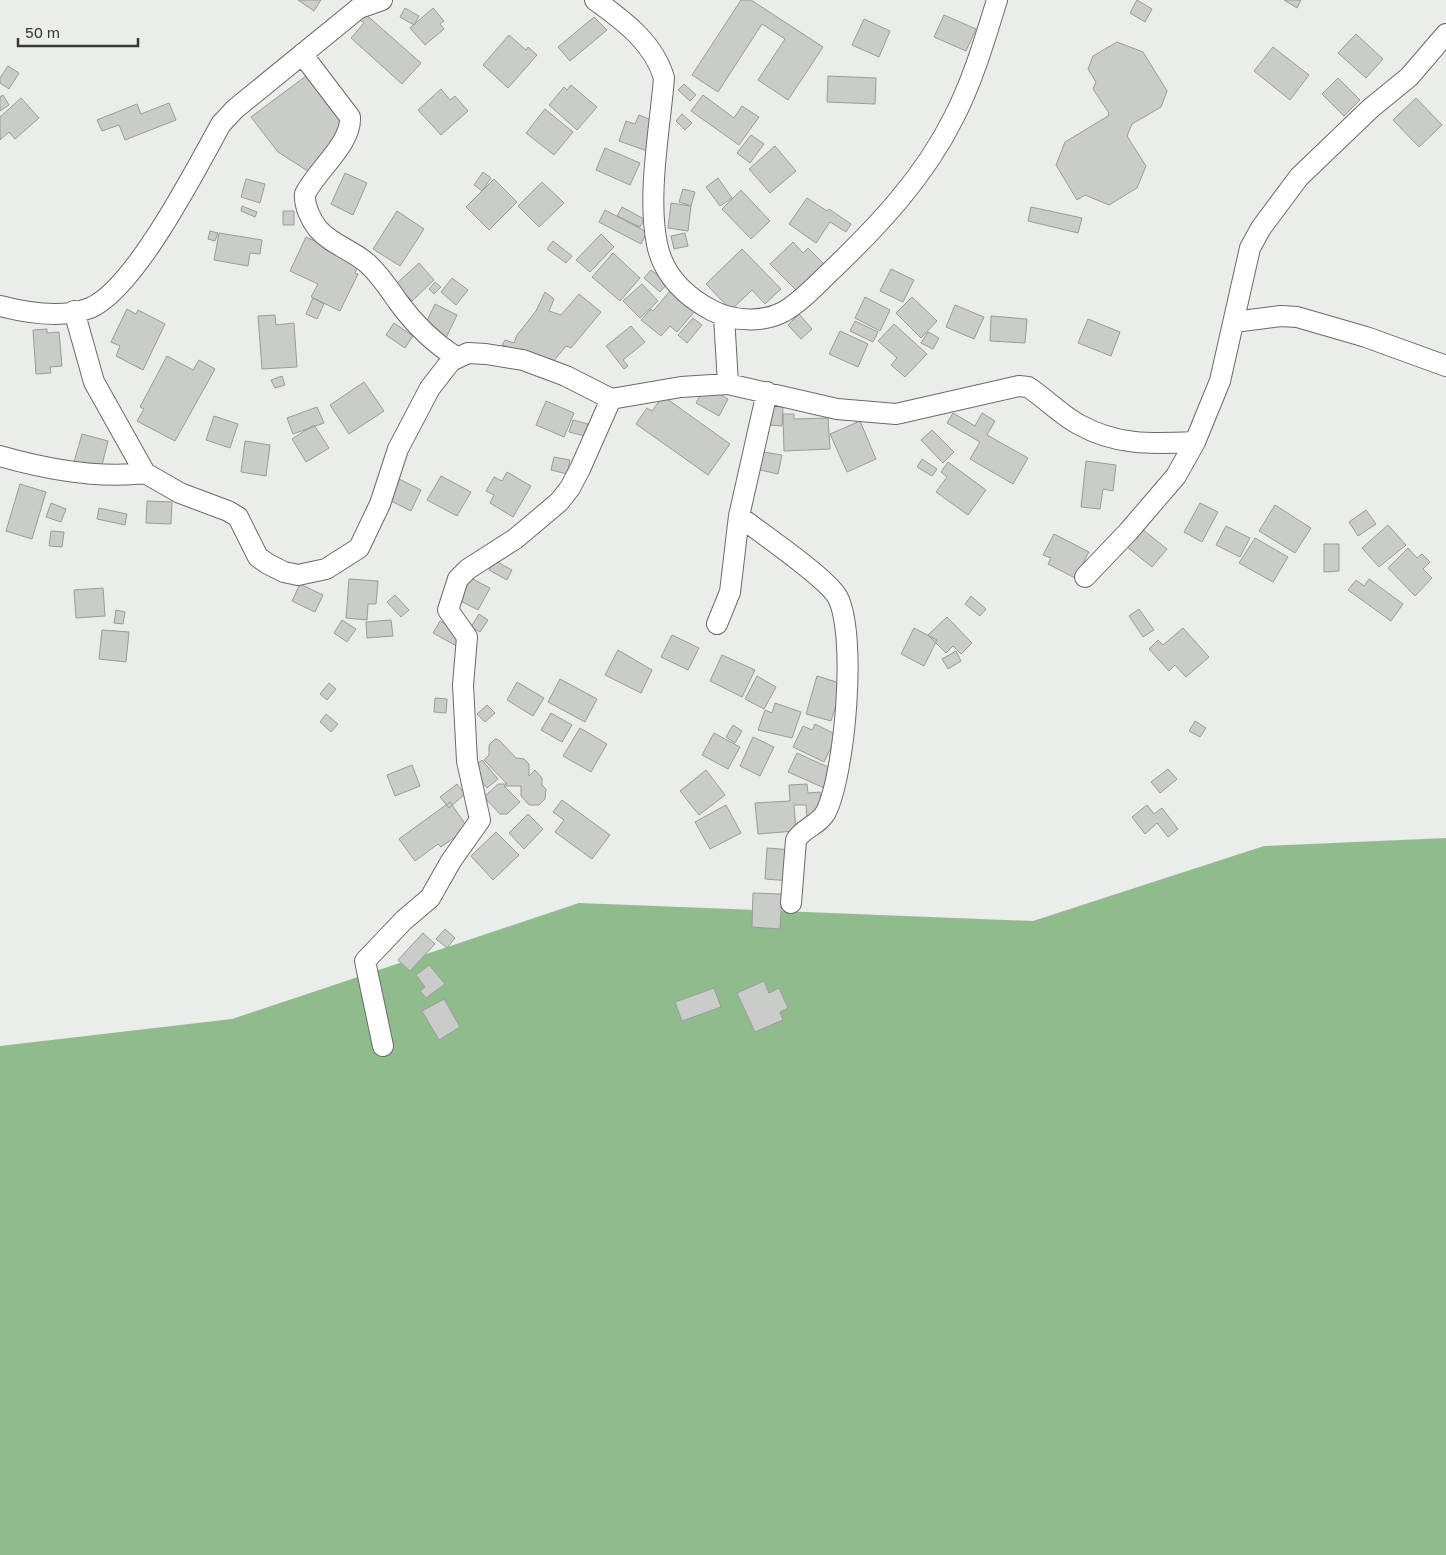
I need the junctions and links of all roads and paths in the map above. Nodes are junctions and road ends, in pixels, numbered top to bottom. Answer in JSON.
{"nodes":[{"id":1,"x":382,"y":0,"type":"edge"},
{"id":2,"x":595,"y":0,"type":"edge"},
{"id":3,"x":997,"y":0,"type":"edge"},
{"id":4,"x":1446,"y":34,"type":"edge"},
{"id":5,"x":302,"y":54,"type":"junction"},
{"id":6,"x":0,"y":306,"type":"edge"},
{"id":7,"x":74,"y":311,"type":"junction"},
{"id":8,"x":724,"y":316,"type":"junction"},
{"id":9,"x":1234,"y":322,"type":"junction"},
{"id":10,"x":457,"y":358,"type":"junction"},
{"id":11,"x":1446,"y":366,"type":"edge"},
{"id":12,"x":728,"y":384,"type":"junction"},
{"id":13,"x":767,"y":392,"type":"junction"},
{"id":14,"x":611,"y":399,"type":"junction"},
{"id":15,"x":1195,"y":442,"type":"junction"},
{"id":16,"x":0,"y":456,"type":"edge"},
{"id":17,"x":145,"y":473,"type":"junction"},
{"id":18,"x":739,"y":516,"type":"junction"},
{"id":19,"x":1085,"y":577,"type":"dead end"},
{"id":20,"x":717,"y":624,"type":"dead end"},
{"id":21,"x":791,"y":903,"type":"dead end"},
{"id":22,"x":383,"y":1046,"type":"dead end"}],
"edges":[{"from":1,"to":5,"type":"street"},
{"from":2,"to":8,"type":"street"},
{"from":3,"to":8,"type":"street"},
{"from":4,"to":9,"type":"street"},
{"from":5,"to":7,"type":"street"},
{"from":5,"to":10,"type":"street"},
{"from":6,"to":7,"type":"street"},
{"from":7,"to":17,"type":"street"},
{"from":8,"to":12,"type":"street"},
{"from":9,"to":11,"type":"street"},
{"from":9,"to":15,"type":"street"},
{"from":10,"to":14,"type":"street"},
{"from":10,"to":17,"type":"street"},
{"from":12,"to":13,"type":"street"},
{"from":12,"to":14,"type":"street"},
{"from":13,"to":15,"type":"street"},
{"from":13,"to":18,"type":"street"},
{"from":14,"to":22,"type":"street"},
{"from":15,"to":19,"type":"street"},
{"from":16,"to":17,"type":"street"},
{"from":18,"to":20,"type":"street"},
{"from":18,"to":21,"type":"street"}]}
